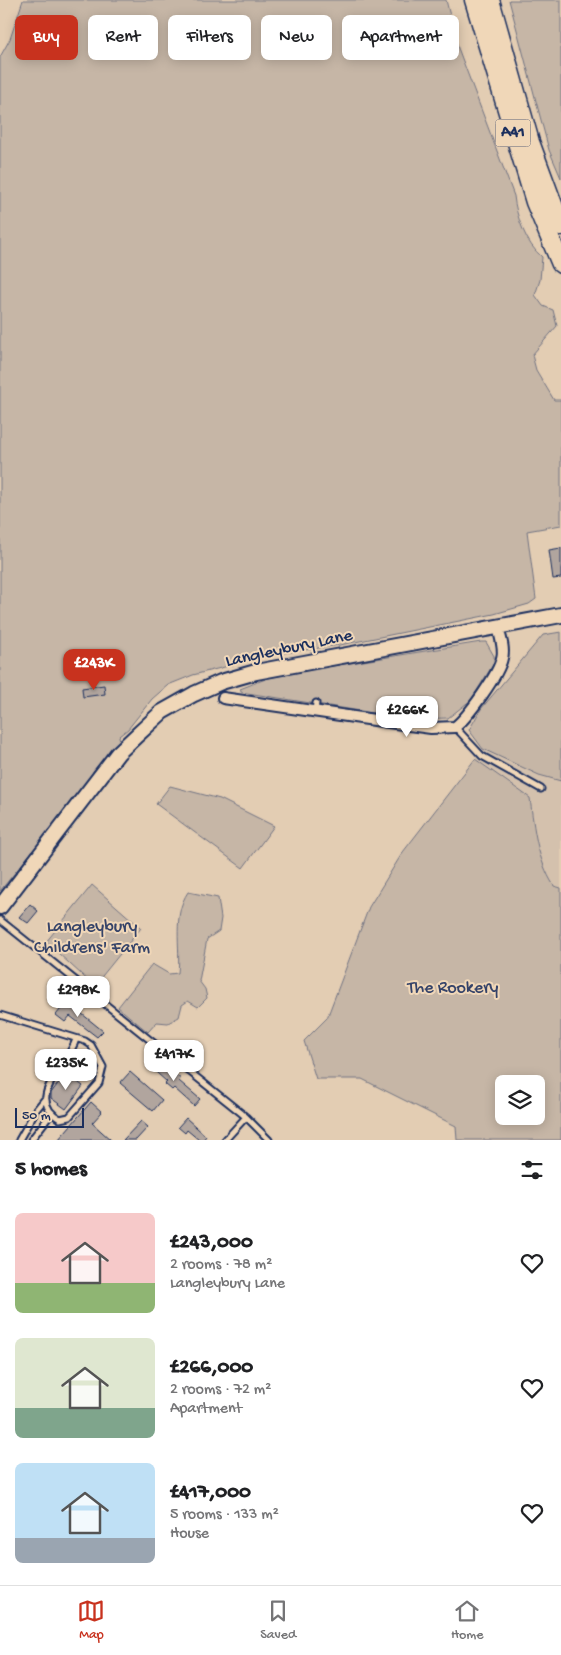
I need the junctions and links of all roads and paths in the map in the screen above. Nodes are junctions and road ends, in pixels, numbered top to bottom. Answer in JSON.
{"nodes":[{"id":1,"x":474,"y":0,"type":"edge"},
{"id":2,"x":490,"y":0,"type":"edge"},
{"id":3,"x":561,"y":226,"type":"edge"},
{"id":4,"x":561,"y":264,"type":"edge"},
{"id":5,"x":561,"y":615,"type":"edge"},
{"id":6,"x":498,"y":627,"type":"junction"},
{"id":7,"x":223,"y":698,"type":"dead end"},
{"id":8,"x":455,"y":727,"type":"junction"},
{"id":9,"x":541,"y":789,"type":"dead end"},
{"id":10,"x":0,"y":907,"type":"edge"},
{"id":11,"x":0,"y":920,"type":"edge"},
{"id":12,"x":0,"y":1015,"type":"edge"},
{"id":13,"x":76,"y":1039,"type":"junction"},
{"id":14,"x":44,"y":1100,"type":"junction"},
{"id":15,"x":50,"y":1114,"type":"junction"},
{"id":16,"x":246,"y":1118,"type":"junction"},
{"id":17,"x":228,"y":1139,"type":"edge"},
{"id":18,"x":20,"y":1140,"type":"edge"},
{"id":19,"x":31,"y":1140,"type":"edge"},
{"id":20,"x":269,"y":1140,"type":"edge"}],
"edges":[{"from":1,"to":4,"type":"highway","number":"A41"},
{"from":2,"to":3,"type":"highway","number":"A41"},
{"from":5,"to":6,"type":"street","name":"Langleybury Lane"},
{"from":6,"to":8,"type":"street"},
{"from":6,"to":10,"type":"street","name":"Langleybury Lane"},
{"from":7,"to":8,"type":"street"},
{"from":8,"to":9,"type":"lane"},
{"from":11,"to":16,"type":"lane"},
{"from":12,"to":13,"type":"lane"},
{"from":13,"to":14,"type":"lane"},
{"from":13,"to":15,"type":"lane"},
{"from":14,"to":15,"type":"lane"},
{"from":14,"to":18,"type":"lane"},
{"from":15,"to":19,"type":"lane"},
{"from":16,"to":17,"type":"lane"},
{"from":16,"to":20,"type":"lane"}]}
